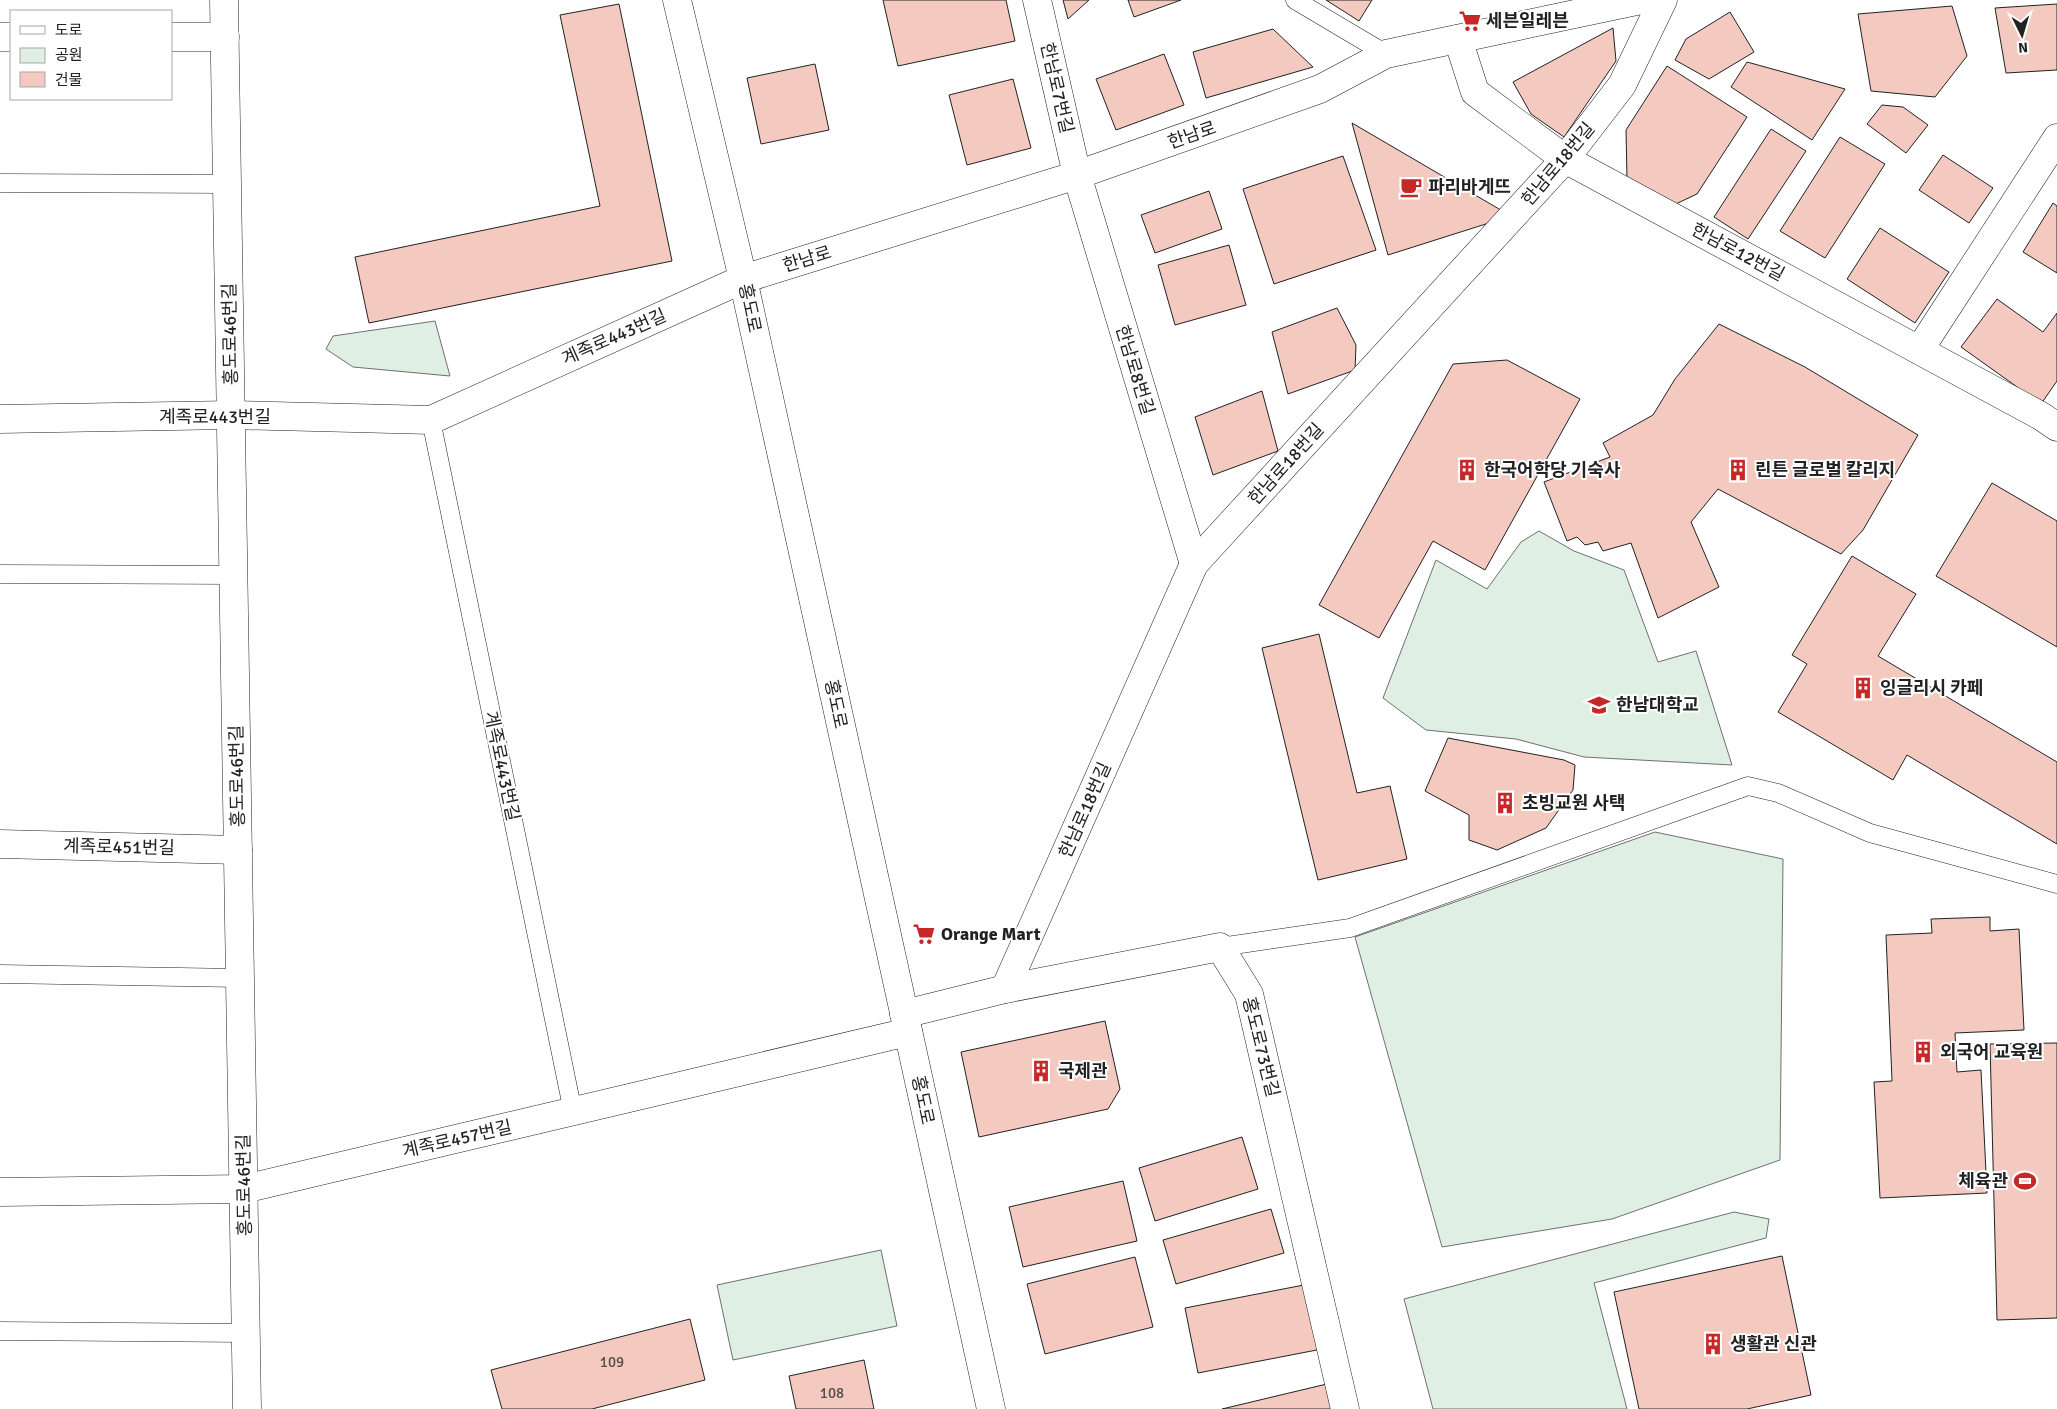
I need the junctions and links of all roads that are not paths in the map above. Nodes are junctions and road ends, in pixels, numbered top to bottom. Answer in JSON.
{"nodes":[{"id":1,"x":224,"y":0,"type":"edge"},
{"id":2,"x":677,"y":0,"type":"edge"},
{"id":3,"x":1037,"y":0,"type":"edge"},
{"id":4,"x":1295,"y":0,"type":"edge"},
{"id":5,"x":1641,"y":0,"type":"edge"},
{"id":6,"x":1663,"y":0,"type":"edge"},
{"id":7,"x":172,"y":37,"type":"edge"},
{"id":8,"x":225,"y":37,"type":"junction"},
{"id":9,"x":1458,"y":38,"type":"junction"},
{"id":10,"x":1386,"y":54,"type":"junction"},
{"id":11,"x":2057,"y":138,"type":"edge"},
{"id":12,"x":1565,"y":159,"type":"junction"},
{"id":13,"x":1076,"y":175,"type":"junction"},
{"id":14,"x":0,"y":183,"type":"edge"},
{"id":15,"x":227,"y":184,"type":"junction"},
{"id":16,"x":743,"y":279,"type":"junction"},
{"id":17,"x":1920,"y":348,"type":"junction"},
{"id":18,"x":231,"y":415,"type":"junction"},
{"id":19,"x":0,"y":419,"type":"edge"},
{"id":20,"x":431,"y":420,"type":"junction"},
{"id":21,"x":2057,"y":427,"type":"edge"},
{"id":22,"x":1194,"y":564,"type":"junction"},
{"id":23,"x":0,"y":574,"type":"edge"},
{"id":24,"x":234,"y":575,"type":"junction"},
{"id":25,"x":0,"y":844,"type":"edge"},
{"id":26,"x":238,"y":850,"type":"junction"},
{"id":27,"x":2057,"y":884,"type":"edge"},
{"id":28,"x":1220,"y":947,"type":"junction"},
{"id":29,"x":0,"y":974,"type":"edge"},
{"id":30,"x":240,"y":978,"type":"junction"},
{"id":31,"x":1005,"y":989,"type":"junction"},
{"id":32,"x":906,"y":1023,"type":"junction"},
{"id":33,"x":573,"y":1112,"type":"junction"},
{"id":34,"x":244,"y":1189,"type":"junction"},
{"id":35,"x":0,"y":1192,"type":"edge"},
{"id":36,"x":0,"y":1331,"type":"edge"},
{"id":37,"x":246,"y":1333,"type":"junction"},
{"id":38,"x":248,"y":1409,"type":"edge"},
{"id":39,"x":991,"y":1409,"type":"edge"},
{"id":40,"x":1345,"y":1409,"type":"edge"}],
"edges":[{"from":1,"to":8,"type":"street","name":"홍도로46번길"},
{"from":2,"to":16,"type":"street","name":"홍도로"},
{"from":3,"to":13,"type":"street","name":"한남로7번길"},
{"from":4,"to":10,"type":"lane"},
{"from":5,"to":9,"type":"street","name":"한남로"},
{"from":6,"to":12,"type":"street","name":"한남로18번길"},
{"from":7,"to":8,"type":"street"},
{"from":8,"to":15,"type":"street","name":"홍도로46번길"},
{"from":9,"to":10,"type":"street","name":"한남로"},
{"from":9,"to":12,"type":"street","name":"한남로12번길"},
{"from":10,"to":13,"type":"street","name":"한남로"},
{"from":11,"to":17,"type":"street"},
{"from":12,"to":17,"type":"street","name":"한남로12번길"},
{"from":12,"to":22,"type":"street","name":"한남로18번길"},
{"from":13,"to":16,"type":"street","name":"한남로"},
{"from":13,"to":22,"type":"street","name":"한남로8번길"},
{"from":14,"to":15,"type":"lane"},
{"from":15,"to":18,"type":"street","name":"홍도로46번길"},
{"from":16,"to":20,"type":"street","name":"계족로443번길"},
{"from":16,"to":32,"type":"street","name":"홍도로"},
{"from":17,"to":21,"type":"street","name":"한남로12번길"},
{"from":18,"to":19,"type":"street","name":"계족로443번길"},
{"from":18,"to":20,"type":"street","name":"계족로443번길"},
{"from":18,"to":24,"type":"street","name":"홍도로46번길"},
{"from":20,"to":33,"type":"lane","name":"계족로443번길"},
{"from":22,"to":31,"type":"street","name":"한남로18번길"},
{"from":23,"to":24,"type":"lane"},
{"from":24,"to":26,"type":"street","name":"홍도로46번길"},
{"from":25,"to":26,"type":"street","name":"계족로451번길"},
{"from":26,"to":30,"type":"street","name":"홍도로46번길"},
{"from":27,"to":28,"type":"lane"},
{"from":28,"to":31,"type":"street"},
{"from":28,"to":40,"type":"street","name":"홍도로73번길"},
{"from":29,"to":30,"type":"lane"},
{"from":30,"to":34,"type":"street","name":"홍도로46번길"},
{"from":31,"to":32,"type":"street"},
{"from":32,"to":33,"type":"street","name":"계족로457번길"},
{"from":32,"to":39,"type":"street","name":"홍도로"},
{"from":33,"to":34,"type":"street","name":"계족로457번길"},
{"from":34,"to":35,"type":"street","name":"계족로457번길"},
{"from":34,"to":37,"type":"street","name":"홍도로46번길"},
{"from":36,"to":37,"type":"lane"},
{"from":37,"to":38,"type":"street","name":"홍도로46번길"}]}
